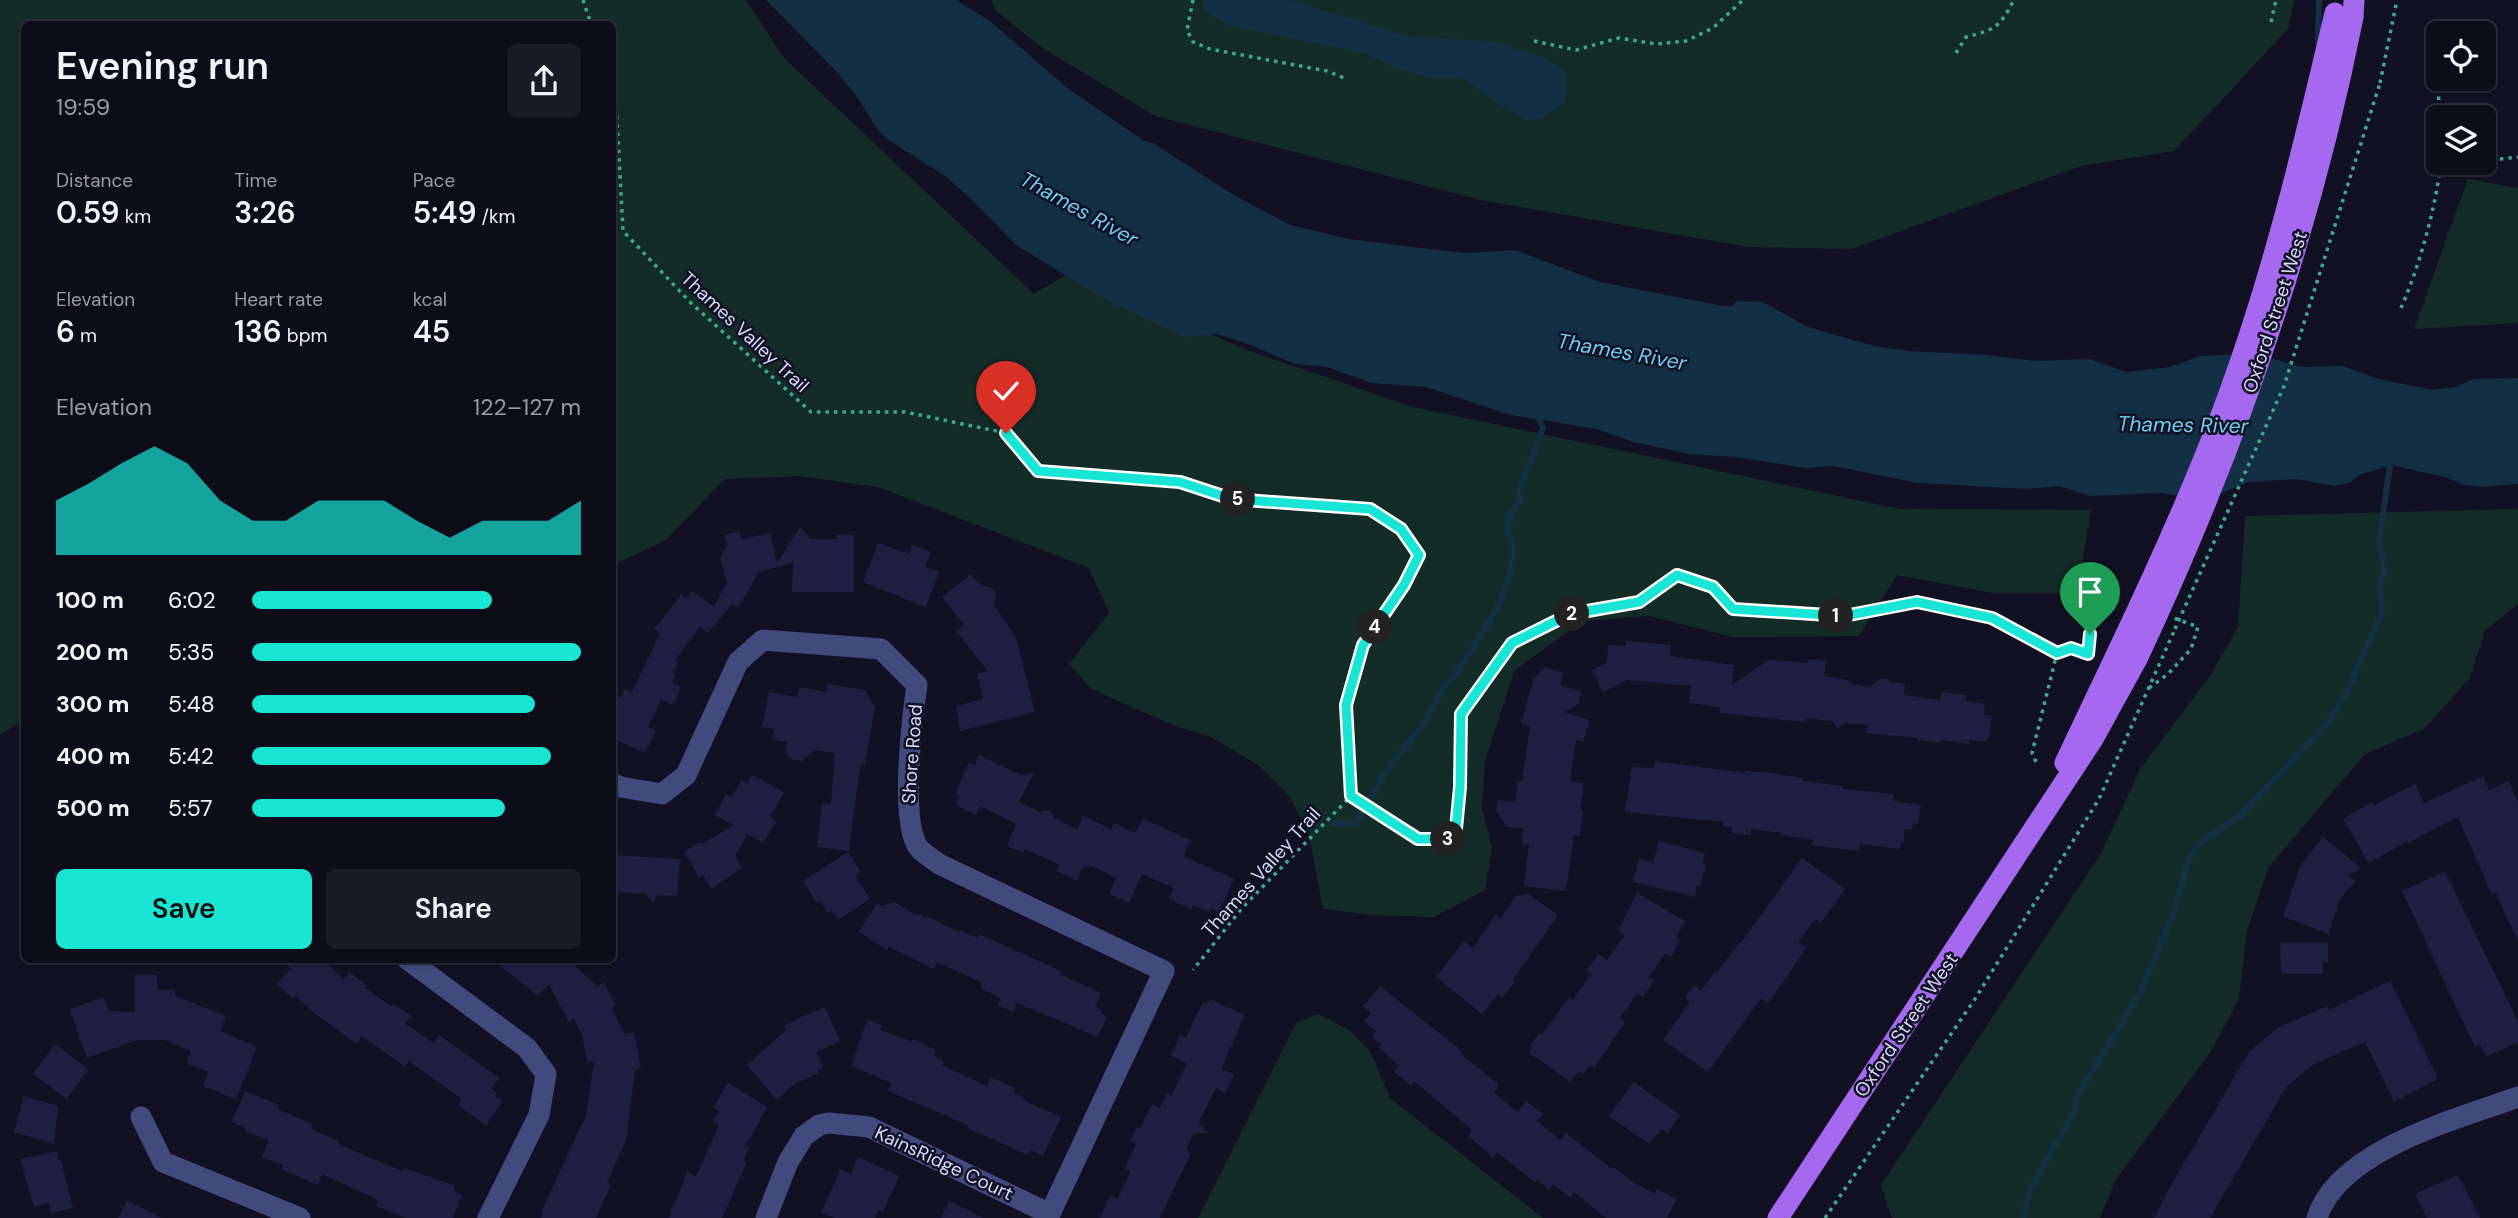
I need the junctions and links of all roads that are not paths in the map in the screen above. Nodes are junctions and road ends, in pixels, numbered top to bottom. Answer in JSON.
{"nodes":[{"id":1,"x":2345,"y":8,"type":"edge"},
{"id":2,"x":616,"y":784,"type":"edge"},
{"id":3,"x":412,"y":963,"type":"edge"},
{"id":4,"x":2518,"y":1097,"type":"edge"},
{"id":5,"x":141,"y":1117,"type":"dead end"},
{"id":6,"x":1049,"y":1216,"type":"edge"},
{"id":7,"x":300,"y":1218,"type":"edge"},
{"id":8,"x":488,"y":1218,"type":"edge"},
{"id":9,"x":766,"y":1218,"type":"edge"},
{"id":10,"x":1778,"y":1218,"type":"edge"},
{"id":11,"x":2317,"y":1218,"type":"edge"}],
"edges":[{"from":1,"to":10,"type":"main road","name":"Oxford Street West","bridge":true},
{"from":2,"to":6,"type":"street","name":"Shore Road"},
{"from":3,"to":8,"type":"street"},
{"from":4,"to":11,"type":"street"},
{"from":5,"to":7,"type":"street"},
{"from":6,"to":9,"type":"street","name":"KainsRidge Court"}]}
